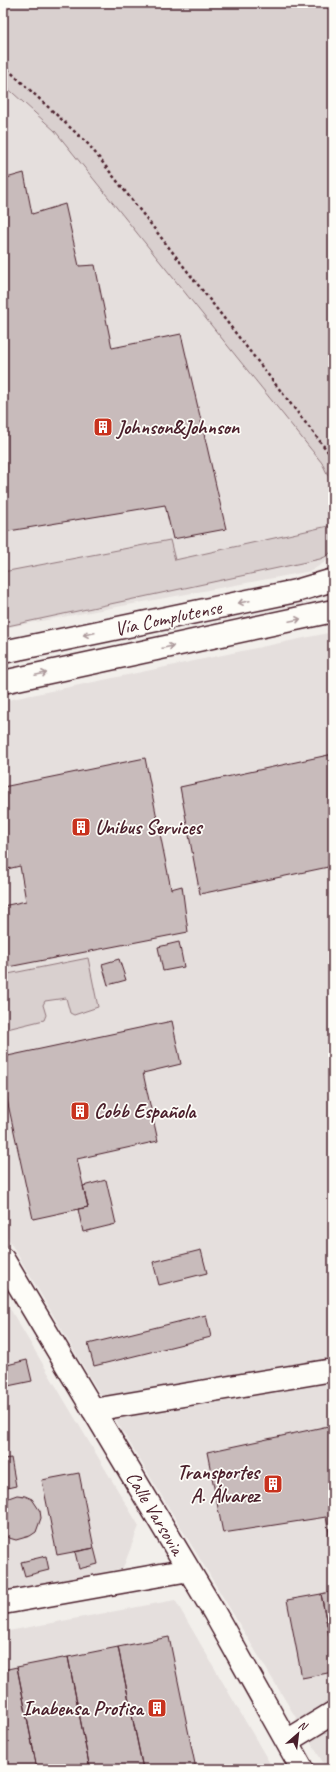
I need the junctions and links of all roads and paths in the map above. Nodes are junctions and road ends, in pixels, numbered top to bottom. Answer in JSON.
{"nodes":[{"id":1,"x":3,"y":65,"type":"edge"},
{"id":2,"x":333,"y":458,"type":"edge"},
{"id":3,"x":333,"y":580,"type":"edge"},
{"id":4,"x":333,"y":611,"type":"edge"},
{"id":5,"x":3,"y":652,"type":"edge"},
{"id":6,"x":3,"y":682,"type":"edge"},
{"id":7,"x":3,"y":1260,"type":"edge"},
{"id":8,"x":333,"y":1370,"type":"edge"},
{"id":9,"x":93,"y":1410,"type":"junction"},
{"id":10,"x":189,"y":1570,"type":"junction"},
{"id":11,"x":3,"y":1603,"type":"edge"},
{"id":12,"x":333,"y":1713,"type":"edge"},
{"id":13,"x":286,"y":1741,"type":"junction"},
{"id":14,"x":302,"y":1769,"type":"edge"}],
"edges":[{"from":1,"to":2,"type":"path"},
{"from":3,"to":5,"type":"street","name":"Vía Complutense","one_way":true},
{"from":6,"to":4,"type":"street","name":"Vía Complutense","one_way":true},
{"from":7,"to":9,"type":"street","name":"Calle Varsovia"},
{"from":8,"to":9,"type":"street"},
{"from":9,"to":10,"type":"street","name":"Calle Varsovia"},
{"from":10,"to":11,"type":"street"},
{"from":10,"to":13,"type":"street","name":"Calle Varsovia"},
{"from":12,"to":13,"type":"street"},
{"from":13,"to":14,"type":"street","name":"Calle Varsovia"}]}
